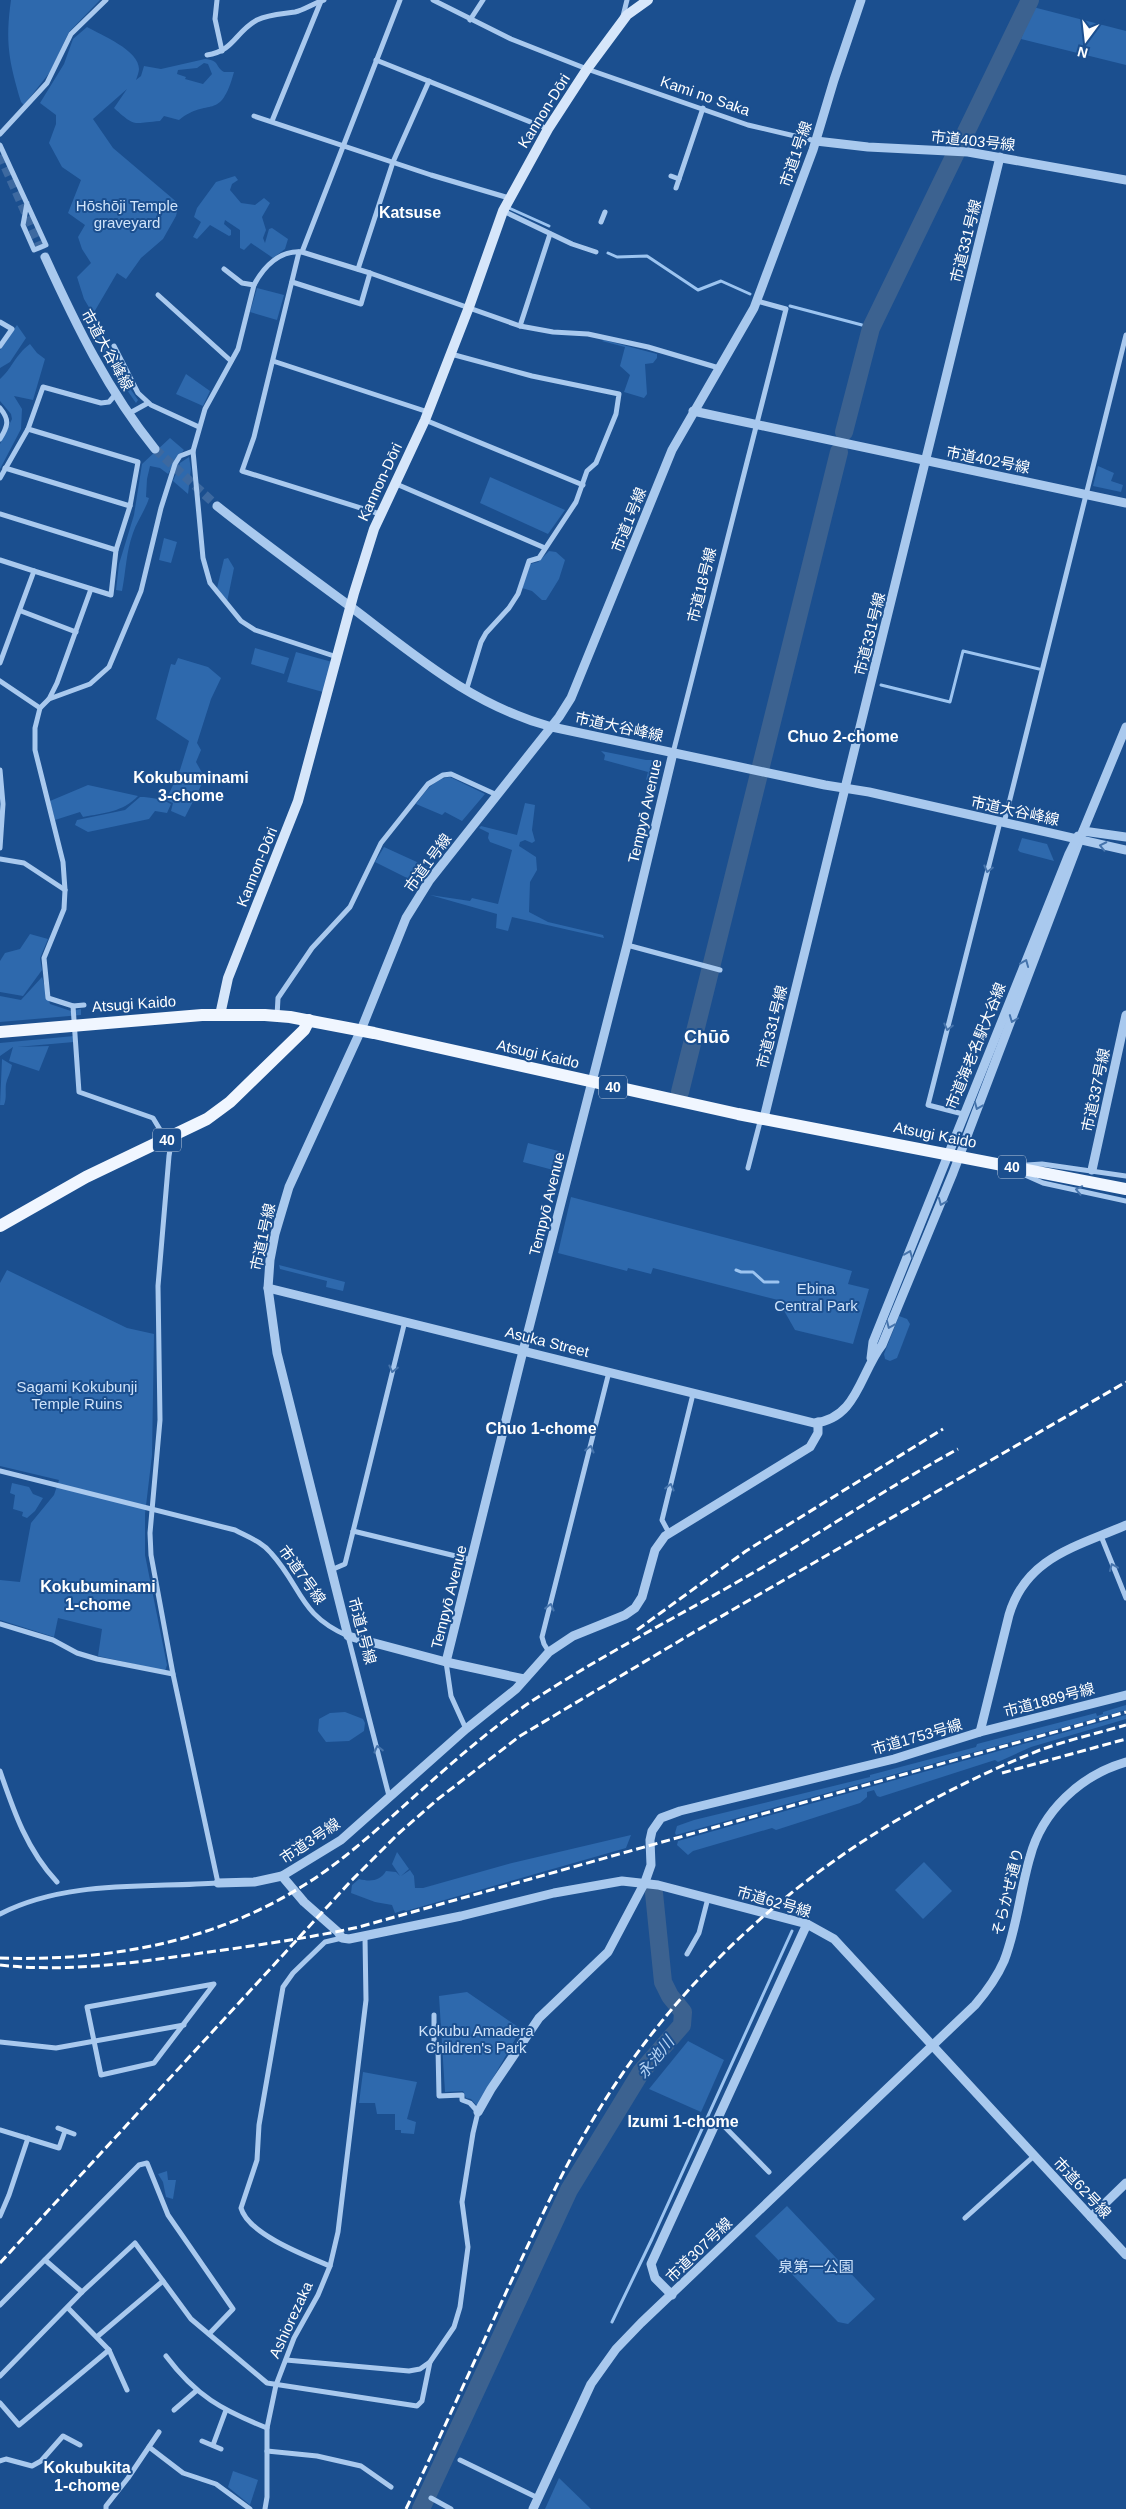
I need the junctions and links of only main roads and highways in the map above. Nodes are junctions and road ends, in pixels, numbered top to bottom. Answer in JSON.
{"nodes":[{"id":1,"x":648,"y":0,"type":"edge"},
{"id":2,"x":220,"y":1015,"type":"junction"},
{"id":3,"x":309,"y":1020,"type":"junction"},
{"id":4,"x":0,"y":1032,"type":"edge"},
{"id":5,"x":1126,"y":1189,"type":"edge"},
{"id":6,"x":0,"y":1226,"type":"edge"}],
"edges":[{"from":1,"to":2,"type":"main road","name":"Kannon-Dōri"},
{"from":2,"to":3,"type":"main road","name":"Atsugi Kaido","number":"40"},
{"from":2,"to":4,"type":"main road","name":"Atsugi Kaido","number":"40"},
{"from":3,"to":5,"type":"main road","name":"Atsugi Kaido","number":"40"},
{"from":3,"to":6,"type":"main road","number":"40"}]}
